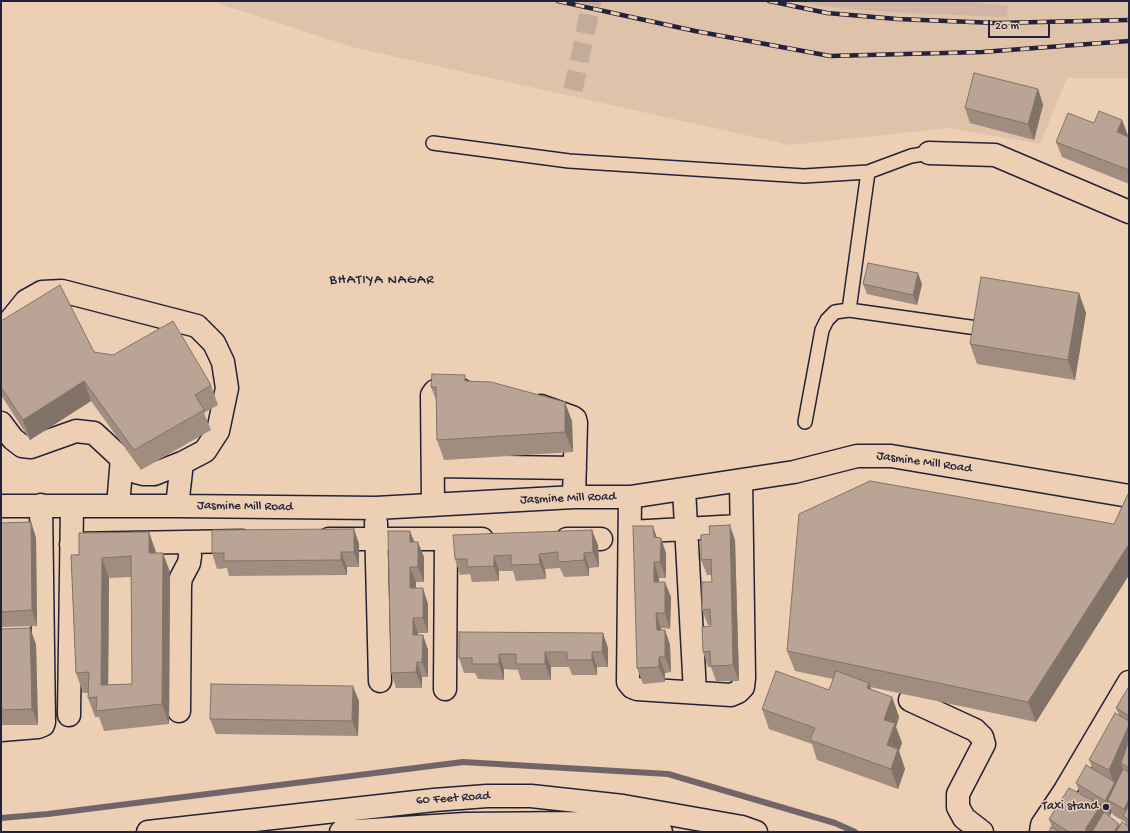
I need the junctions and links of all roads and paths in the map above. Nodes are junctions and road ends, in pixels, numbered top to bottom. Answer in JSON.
{"nodes":[{"id":1,"x":433,"y":143,"type":"dead end"},
{"id":2,"x":929,"y":153,"type":"joint"},
{"id":3,"x":868,"y":172,"type":"junction"},
{"id":4,"x":1129,"y":212,"type":"edge"},
{"id":5,"x":849,"y":310,"type":"junction"},
{"id":6,"x":977,"y":328,"type":"edge"},
{"id":7,"x":1,"y":335,"type":"edge"},
{"id":8,"x":479,"y":390,"type":"edge"},
{"id":9,"x":523,"y":400,"type":"edge"},
{"id":10,"x":805,"y":422,"type":"dead end"},
{"id":11,"x":1,"y":423,"type":"edge"},
{"id":12,"x":122,"y":458,"type":"junction"},
{"id":13,"x":182,"y":463,"type":"junction"},
{"id":14,"x":433,"y":466,"type":"junction"},
{"id":15,"x":575,"y":468,"type":"junction"},
{"id":16,"x":741,"y":481,"type":"junction"},
{"id":17,"x":684,"y":489,"type":"junction"},
{"id":18,"x":1129,"y":496,"type":"edge"},
{"id":19,"x":574,"y":497,"type":"junction"},
{"id":20,"x":630,"y":497,"type":"junction"},
{"id":21,"x":434,"y":505,"type":"junction"},
{"id":22,"x":1,"y":506,"type":"edge"},
{"id":23,"x":41,"y":506,"type":"junction"},
{"id":24,"x":72,"y":506,"type":"junction"},
{"id":25,"x":118,"y":506,"type":"junction"},
{"id":26,"x":177,"y":506,"type":"junction"},
{"id":27,"x":376,"y":508,"type":"junction"},
{"id":28,"x":742,"y":525,"type":"junction"},
{"id":29,"x":686,"y":529,"type":"junction"},
{"id":30,"x":630,"y":532,"type":"junction"},
{"id":31,"x":377,"y":538,"type":"junction"},
{"id":32,"x":446,"y":539,"type":"junction"},
{"id":33,"x":500,"y":539,"type":"edge"},
{"id":34,"x":547,"y":539,"type":"edge"},
{"id":35,"x":601,"y":539,"type":"dead end"},
{"id":36,"x":260,"y":540,"type":"edge"},
{"id":37,"x":306,"y":540,"type":"edge"},
{"id":38,"x":189,"y":542,"type":"junction"},
{"id":39,"x":71,"y":544,"type":"junction"},
{"id":40,"x":380,"y":681,"type":"dead end"},
{"id":41,"x":1129,"y":682,"type":"edge"},
{"id":42,"x":445,"y":689,"type":"dead end"},
{"id":43,"x":695,"y":692,"type":"junction"},
{"id":44,"x":910,"y":700,"type":"dead end"},
{"id":45,"x":1129,"y":710,"type":"edge"},
{"id":46,"x":179,"y":711,"type":"dead end"},
{"id":47,"x":69,"y":716,"type":"dead end"},
{"id":48,"x":1,"y":730,"type":"edge"},
{"id":49,"x":148,"y":832,"type":"edge"},
{"id":50,"x":341,"y":832,"type":"edge"},
{"id":51,"x":661,"y":832,"type":"edge"},
{"id":52,"x":756,"y":832,"type":"edge"},
{"id":53,"x":982,"y":832,"type":"edge"},
{"id":54,"x":1041,"y":832,"type":"edge"},
{"id":55,"x":1056,"y":832,"type":"edge"}],
"edges":[{"from":1,"to":3,"type":"lane"},
{"from":2,"to":3,"type":"lane"},
{"from":2,"to":4,"type":"street"},
{"from":3,"to":5,"type":"lane"},
{"from":5,"to":6,"type":"lane"},
{"from":5,"to":10,"type":"lane"},
{"from":7,"to":13,"type":"street"},
{"from":8,"to":14,"type":"street"},
{"from":9,"to":15,"type":"street"},
{"from":11,"to":12,"type":"street"},
{"from":12,"to":13,"type":"street"},
{"from":12,"to":25,"type":"street"},
{"from":13,"to":26,"type":"street"},
{"from":14,"to":15,"type":"street"},
{"from":14,"to":21,"type":"street"},
{"from":15,"to":19,"type":"street"},
{"from":16,"to":17,"type":"street","name":"Jasmine Mill Road"},
{"from":16,"to":18,"type":"street","name":"Jasmine Mill Road"},
{"from":16,"to":28,"type":"street"},
{"from":17,"to":20,"type":"street","name":"Jasmine Mill Road"},
{"from":17,"to":29,"type":"street"},
{"from":19,"to":20,"type":"street","name":"Jasmine Mill Road"},
{"from":19,"to":21,"type":"street","name":"Jasmine Mill Road"},
{"from":20,"to":30,"type":"street"},
{"from":21,"to":27,"type":"street","name":"Jasmine Mill Road"},
{"from":22,"to":23,"type":"street","name":"Jasmine Mill Road"},
{"from":23,"to":24,"type":"street","name":"Jasmine Mill Road"},
{"from":23,"to":48,"type":"street"},
{"from":24,"to":25,"type":"street","name":"Jasmine Mill Road"},
{"from":24,"to":39,"type":"street"},
{"from":25,"to":26,"type":"street","name":"Jasmine Mill Road"},
{"from":26,"to":27,"type":"street","name":"Jasmine Mill Road"},
{"from":27,"to":31,"type":"street"},
{"from":28,"to":29,"type":"street"},
{"from":28,"to":43,"type":"street"},
{"from":29,"to":30,"type":"street"},
{"from":29,"to":43,"type":"street"},
{"from":30,"to":43,"type":"street"},
{"from":31,"to":32,"type":"street"},
{"from":31,"to":37,"type":"street"},
{"from":31,"to":40,"type":"street"},
{"from":32,"to":33,"type":"street"},
{"from":32,"to":42,"type":"street"},
{"from":34,"to":35,"type":"street"},
{"from":36,"to":38,"type":"street"},
{"from":38,"to":39,"type":"street"},
{"from":38,"to":46,"type":"street"},
{"from":39,"to":47,"type":"street"},
{"from":41,"to":54,"type":"street"},
{"from":44,"to":53,"type":"street"},
{"from":45,"to":55,"type":"street"},
{"from":49,"to":52,"type":"street","name":"60 Feet Road"},
{"from":50,"to":51,"type":"street","name":"60 Feet Road"}]}
